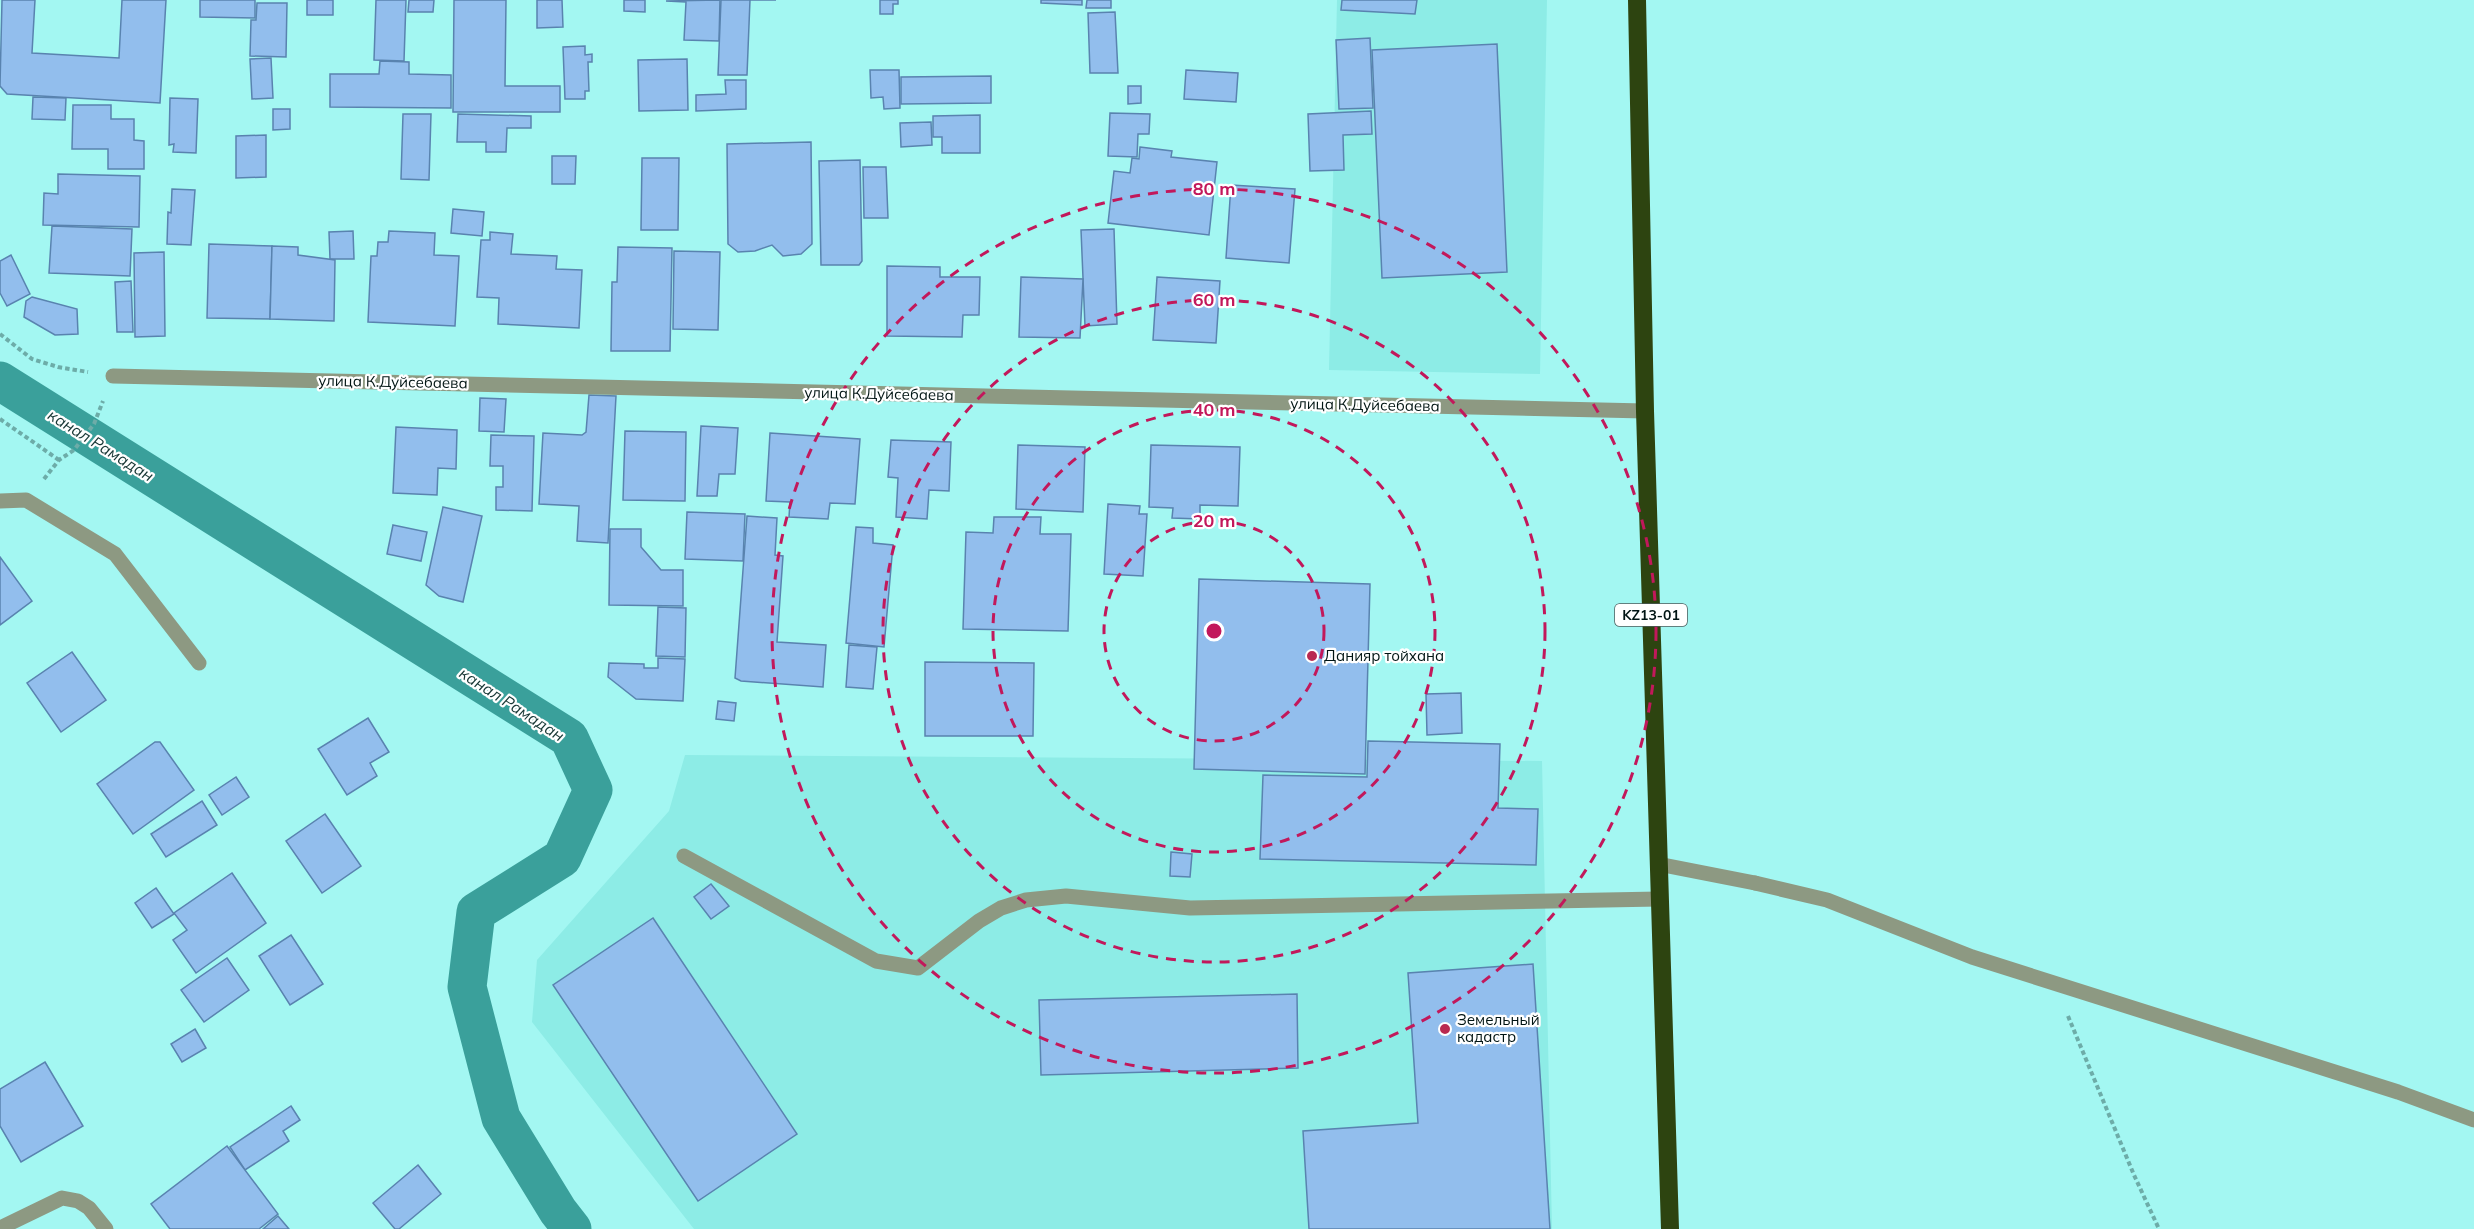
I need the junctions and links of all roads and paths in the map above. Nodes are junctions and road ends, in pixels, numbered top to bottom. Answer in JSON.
{"nodes":[{"id":1,"x":1637,"y":0,"type":"edge"},
{"id":2,"x":0,"y":334,"type":"edge"},
{"id":3,"x":114,"y":376,"type":"joint"},
{"id":4,"x":1645,"y":411,"type":"junction"},
{"id":5,"x":0,"y":419,"type":"edge"},
{"id":6,"x":94,"y":424,"type":"dead end"},
{"id":7,"x":59,"y":460,"type":"junction"},
{"id":8,"x":26,"y":500,"type":"junction"},
{"id":9,"x":0,"y":501,"type":"edge"},
{"id":10,"x":199,"y":663,"type":"dead end"},
{"id":11,"x":684,"y":855,"type":"dead end"},
{"id":12,"x":1658,"y":864,"type":"junction"},
{"id":13,"x":1659,"y":899,"type":"junction"},
{"id":14,"x":2054,"y":982,"type":"junction"},
{"id":15,"x":2474,"y":1120,"type":"edge"},
{"id":16,"x":0,"y":1228,"type":"edge"},
{"id":17,"x":106,"y":1229,"type":"edge"},
{"id":18,"x":1670,"y":1229,"type":"edge"},
{"id":19,"x":2159,"y":1229,"type":"edge"}],
"edges":[{"from":1,"to":4,"type":"highway","number":"KZ13-01"},
{"from":2,"to":3,"type":"path"},
{"from":3,"to":4,"type":"street","name":"улица К.Дуйсебаева"},
{"from":4,"to":12,"type":"highway","number":"KZ13-01"},
{"from":5,"to":7,"type":"path"},
{"from":6,"to":7,"type":"path"},
{"from":7,"to":8,"type":"path"},
{"from":8,"to":9,"type":"street"},
{"from":8,"to":10,"type":"street"},
{"from":11,"to":13,"type":"street"},
{"from":12,"to":13,"type":"highway","number":"KZ13-01"},
{"from":12,"to":14,"type":"street"},
{"from":13,"to":18,"type":"highway","number":"KZ13-01"},
{"from":14,"to":15,"type":"street"},
{"from":14,"to":19,"type":"path"},
{"from":16,"to":17,"type":"street"}]}
